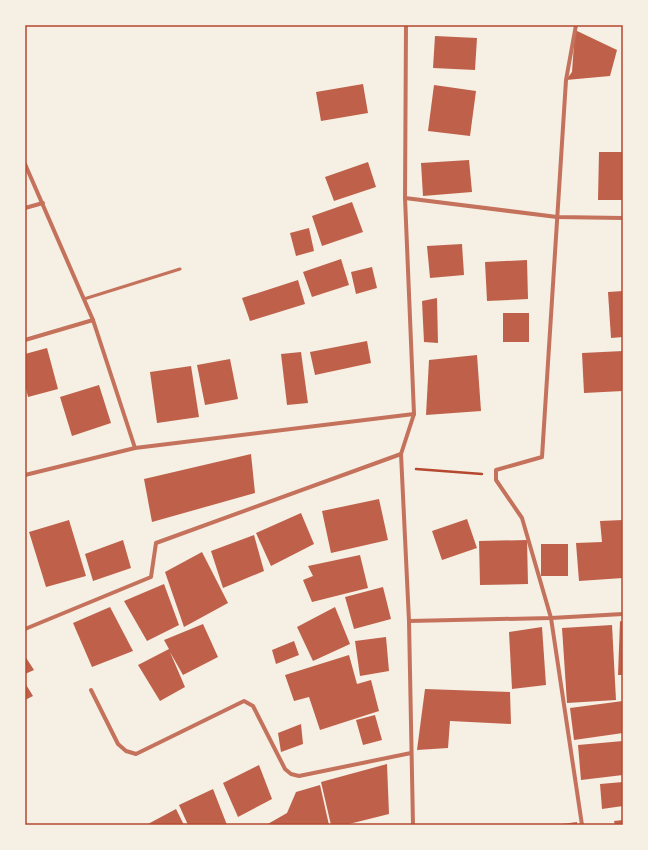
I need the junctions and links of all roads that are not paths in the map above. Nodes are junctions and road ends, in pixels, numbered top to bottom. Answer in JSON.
{"nodes":[{"id":1,"x":406,"y":25,"type":"edge"},
{"id":2,"x":576,"y":25,"type":"edge"},
{"id":3,"x":25,"y":164,"type":"edge"},
{"id":4,"x":405,"y":198,"type":"junction"},
{"id":5,"x":43,"y":203,"type":"junction"},
{"id":6,"x":25,"y":208,"type":"edge"},
{"id":7,"x":557,"y":217,"type":"junction"},
{"id":8,"x":623,"y":218,"type":"edge"},
{"id":9,"x":180,"y":269,"type":"dead end"},
{"id":10,"x":84,"y":299,"type":"junction"},
{"id":11,"x":93,"y":320,"type":"junction"},
{"id":12,"x":25,"y":340,"type":"edge"},
{"id":13,"x":414,"y":414,"type":"junction"},
{"id":14,"x":135,"y":448,"type":"junction"},
{"id":15,"x":401,"y":454,"type":"junction"},
{"id":16,"x":25,"y":475,"type":"edge"},
{"id":17,"x":623,"y":614,"type":"edge"},
{"id":18,"x":550,"y":618,"type":"junction"},
{"id":19,"x":409,"y":621,"type":"junction"},
{"id":20,"x":25,"y":629,"type":"edge"},
{"id":21,"x":91,"y":690,"type":"dead end"},
{"id":22,"x":411,"y":753,"type":"junction"},
{"id":23,"x":413,"y":825,"type":"edge"},
{"id":24,"x":582,"y":825,"type":"edge"}],
"edges":[{"from":1,"to":4,"type":"street"},
{"from":2,"to":7,"type":"street"},
{"from":3,"to":5,"type":"street"},
{"from":4,"to":7,"type":"street"},
{"from":4,"to":13,"type":"street"},
{"from":5,"to":6,"type":"street"},
{"from":5,"to":10,"type":"street"},
{"from":7,"to":8,"type":"street"},
{"from":7,"to":18,"type":"street"},
{"from":9,"to":10,"type":"lane"},
{"from":10,"to":11,"type":"street"},
{"from":11,"to":12,"type":"street"},
{"from":11,"to":14,"type":"street"},
{"from":13,"to":14,"type":"street"},
{"from":13,"to":15,"type":"street"},
{"from":14,"to":16,"type":"street"},
{"from":15,"to":19,"type":"street"},
{"from":15,"to":20,"type":"street"},
{"from":17,"to":18,"type":"street"},
{"from":18,"to":19,"type":"street"},
{"from":18,"to":24,"type":"street"},
{"from":19,"to":22,"type":"street"},
{"from":21,"to":22,"type":"street"},
{"from":22,"to":23,"type":"street"}]}
